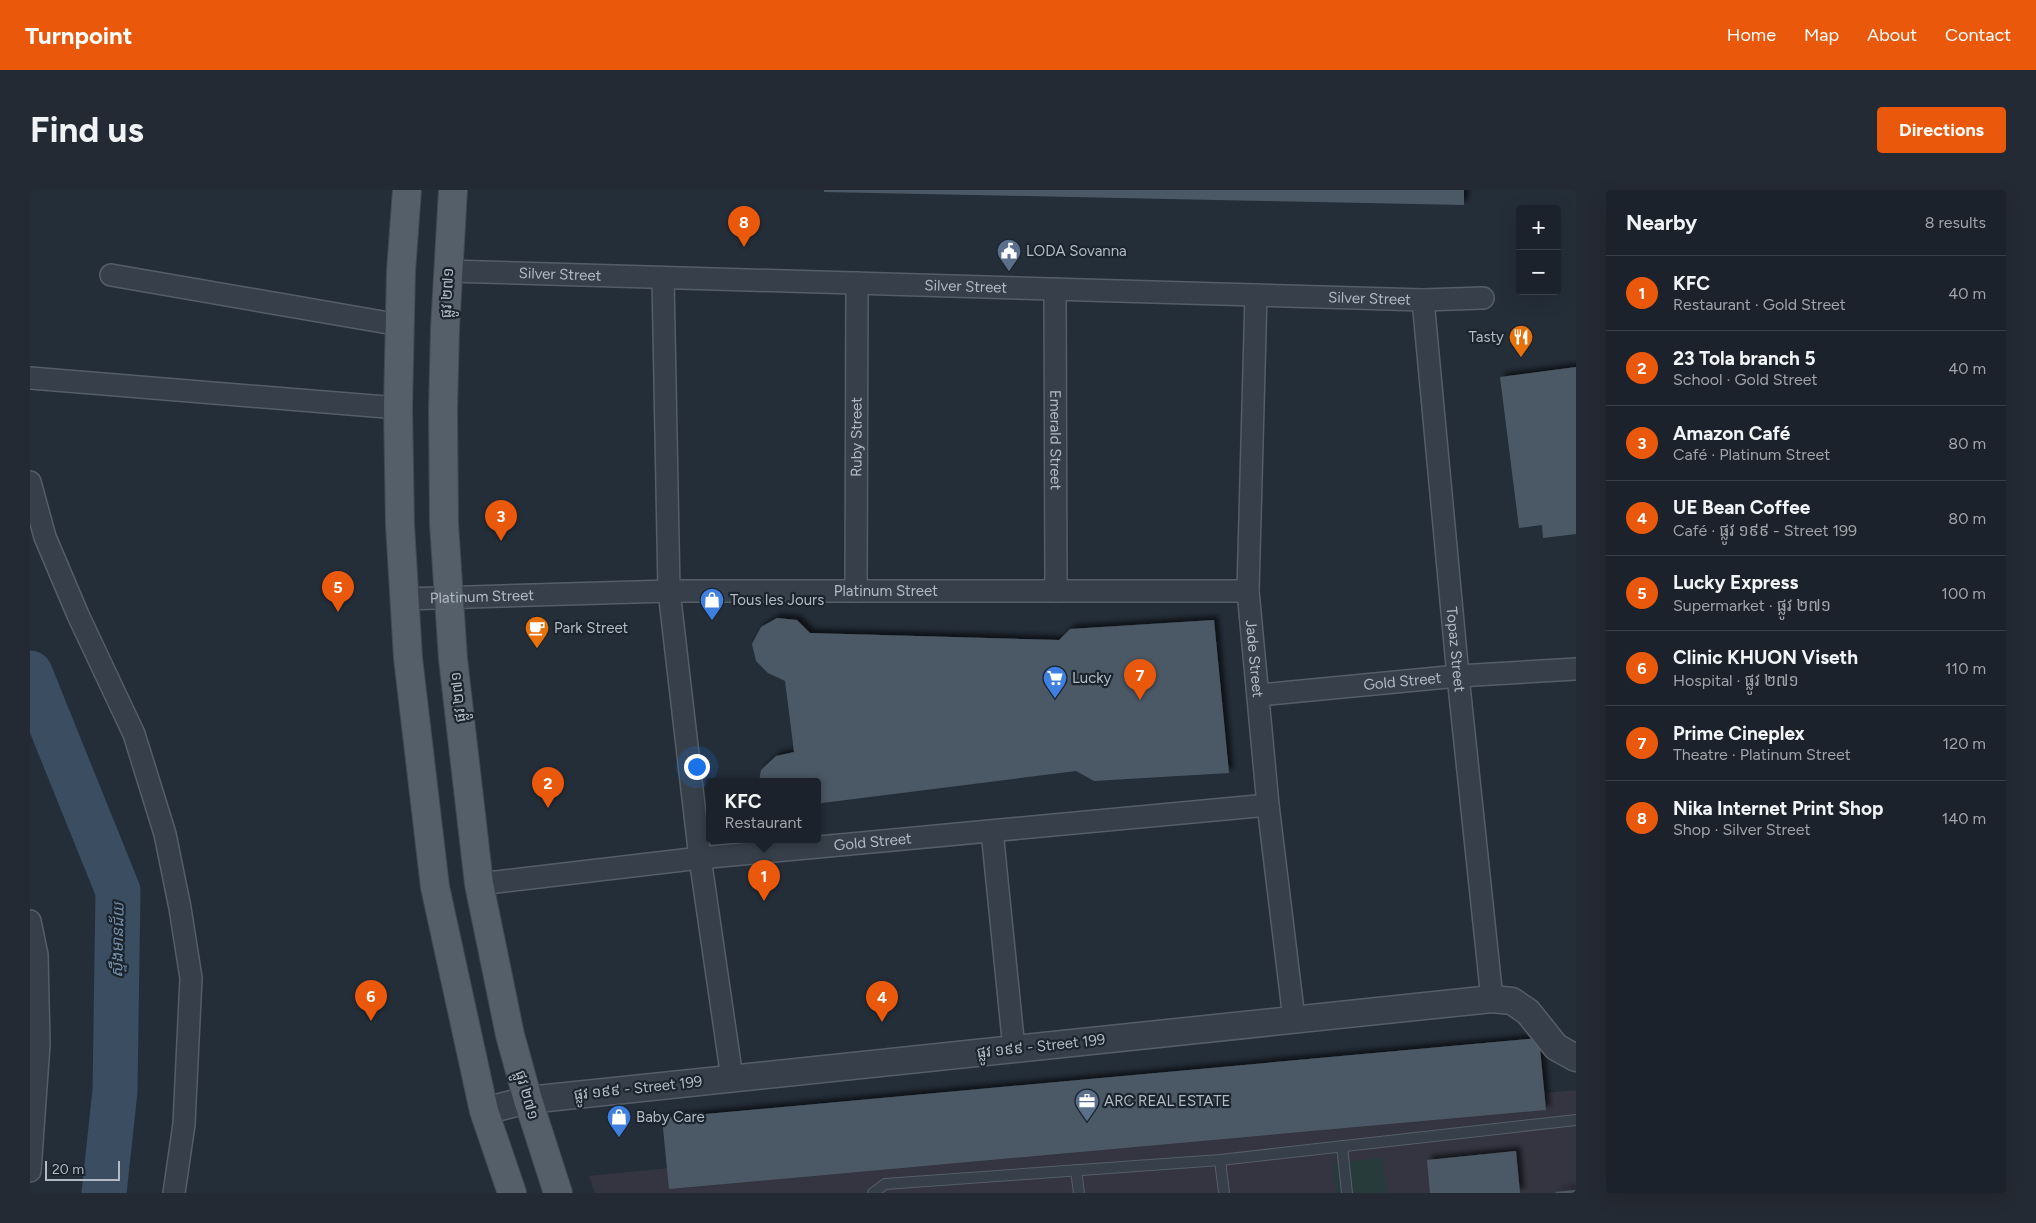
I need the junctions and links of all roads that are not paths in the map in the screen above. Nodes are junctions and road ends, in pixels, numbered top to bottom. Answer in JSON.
{"nodes":[{"id":1,"x":407,"y":190,"type":"edge"},
{"id":2,"x":453,"y":190,"type":"edge"},
{"id":3,"x":448,"y":271,"type":"junction"},
{"id":4,"x":110,"y":275,"type":"dead end"},
{"id":5,"x":663,"y":278,"type":"junction"},
{"id":6,"x":856,"y":283,"type":"junction"},
{"id":7,"x":1055,"y":289,"type":"junction"},
{"id":8,"x":1256,"y":295,"type":"junction"},
{"id":9,"x":1483,"y":298,"type":"dead end"},
{"id":10,"x":1423,"y":300,"type":"junction"},
{"id":11,"x":400,"y":325,"type":"junction"},
{"id":12,"x":30,"y":378,"type":"edge"},
{"id":13,"x":398,"y":408,"type":"junction"},
{"id":14,"x":30,"y":482,"type":"edge"},
{"id":15,"x":669,"y":591,"type":"junction"},
{"id":16,"x":856,"y":591,"type":"junction"},
{"id":17,"x":1056,"y":591,"type":"junction"},
{"id":18,"x":1248,"y":591,"type":"junction"},
{"id":19,"x":448,"y":597,"type":"junction"},
{"id":20,"x":404,"y":598,"type":"junction"},
{"id":21,"x":1576,"y":669,"type":"edge"},
{"id":22,"x":1458,"y":676,"type":"junction"},
{"id":23,"x":1259,"y":695,"type":"junction"},
{"id":24,"x":1268,"y":806,"type":"junction"},
{"id":25,"x":992,"y":831,"type":"junction"},
{"id":26,"x":700,"y":858,"type":"junction"},
{"id":27,"x":479,"y":884,"type":"junction"},
{"id":28,"x":30,"y":920,"type":"edge"},
{"id":29,"x":1492,"y":999,"type":"junction"},
{"id":30,"x":1294,"y":1019,"type":"junction"},
{"id":31,"x":1014,"y":1049,"type":"junction"},
{"id":32,"x":1576,"y":1058,"type":"edge"},
{"id":33,"x":732,"y":1078,"type":"junction"},
{"id":34,"x":528,"y":1100,"type":"junction"},
{"id":35,"x":484,"y":1111,"type":"junction"},
{"id":36,"x":1576,"y":1120,"type":"edge"},
{"id":37,"x":1342,"y":1146,"type":"junction"},
{"id":38,"x":1220,"y":1160,"type":"junction"},
{"id":39,"x":1076,"y":1170,"type":"junction"},
{"id":40,"x":30,"y":1171,"type":"edge"},
{"id":41,"x":174,"y":1193,"type":"edge"},
{"id":42,"x":512,"y":1193,"type":"edge"},
{"id":43,"x":558,"y":1193,"type":"edge"},
{"id":44,"x":873,"y":1193,"type":"edge"},
{"id":45,"x":1079,"y":1193,"type":"edge"},
{"id":46,"x":1224,"y":1193,"type":"edge"},
{"id":47,"x":1347,"y":1193,"type":"edge"}],
"edges":[{"from":1,"to":11,"type":"main road"},
{"from":2,"to":3,"type":"main road","name":"ផ្លូវ ២៧១"},
{"from":3,"to":5,"type":"street","name":"Silver Street"},
{"from":3,"to":19,"type":"main road","name":"ផ្លូវ ២៧១"},
{"from":4,"to":11,"type":"street"},
{"from":5,"to":6,"type":"street","name":"Silver Street"},
{"from":5,"to":15,"type":"street"},
{"from":6,"to":7,"type":"street","name":"Silver Street"},
{"from":6,"to":16,"type":"street","name":"Ruby Street"},
{"from":7,"to":8,"type":"street","name":"Silver Street"},
{"from":7,"to":17,"type":"street","name":"Emerald Street"},
{"from":8,"to":10,"type":"street","name":"Silver Street"},
{"from":8,"to":18,"type":"street","name":"Jade Street"},
{"from":9,"to":10,"type":"street","name":"Silver Street"},
{"from":10,"to":22,"type":"street","name":"Topaz Street"},
{"from":11,"to":13,"type":"main road"},
{"from":12,"to":13,"type":"street"},
{"from":13,"to":20,"type":"main road"},
{"from":14,"to":41,"type":"street"},
{"from":15,"to":16,"type":"street","name":"Platinum Street"},
{"from":15,"to":19,"type":"street","name":"Platinum Street"},
{"from":15,"to":26,"type":"street"},
{"from":16,"to":17,"type":"street","name":"Platinum Street"},
{"from":17,"to":18,"type":"street","name":"Platinum Street"},
{"from":18,"to":23,"type":"street","name":"Jade Street"},
{"from":19,"to":20,"type":"street","name":"Platinum Street"},
{"from":19,"to":27,"type":"main road","name":"ផ្លូវ ២៧១"},
{"from":20,"to":35,"type":"main road"},
{"from":21,"to":22,"type":"street","name":"Gold Street"},
{"from":22,"to":23,"type":"street","name":"Gold Street"},
{"from":22,"to":29,"type":"street","name":"Topaz Street"},
{"from":23,"to":24,"type":"street","name":"Jade Street"},
{"from":24,"to":25,"type":"street","name":"Gold Street"},
{"from":24,"to":30,"type":"street","name":"Jade Street"},
{"from":25,"to":26,"type":"street","name":"Gold Street"},
{"from":25,"to":31,"type":"street"},
{"from":26,"to":27,"type":"street","name":"Gold Street"},
{"from":26,"to":33,"type":"street"},
{"from":27,"to":34,"type":"main road","name":"ផ្លូវ ២៧១"},
{"from":28,"to":40,"type":"street"},
{"from":29,"to":30,"type":"street","name":"ផ្លូវ ១៩៩ - Street 199"},
{"from":29,"to":32,"type":"street","name":"ផ្លូវ ១៩៩ - Street 199"},
{"from":30,"to":31,"type":"street","name":"ផ្លូវ ១៩៩ - Street 199"},
{"from":31,"to":33,"type":"street","name":"ផ្លូវ ១៩៩ - Street 199"},
{"from":33,"to":34,"type":"street","name":"ផ្លូវ ១៩៩ - Street 199"},
{"from":34,"to":35,"type":"street","name":"ផ្លូវ ១៩៩ - Street 199"},
{"from":34,"to":43,"type":"main road","name":"ផ្លូវ ២៧១"},
{"from":35,"to":42,"type":"main road"},
{"from":36,"to":37,"type":"lane"},
{"from":37,"to":38,"type":"lane"},
{"from":37,"to":47,"type":"lane"},
{"from":38,"to":39,"type":"lane"},
{"from":38,"to":46,"type":"lane"},
{"from":39,"to":44,"type":"lane"},
{"from":39,"to":45,"type":"lane"}]}
